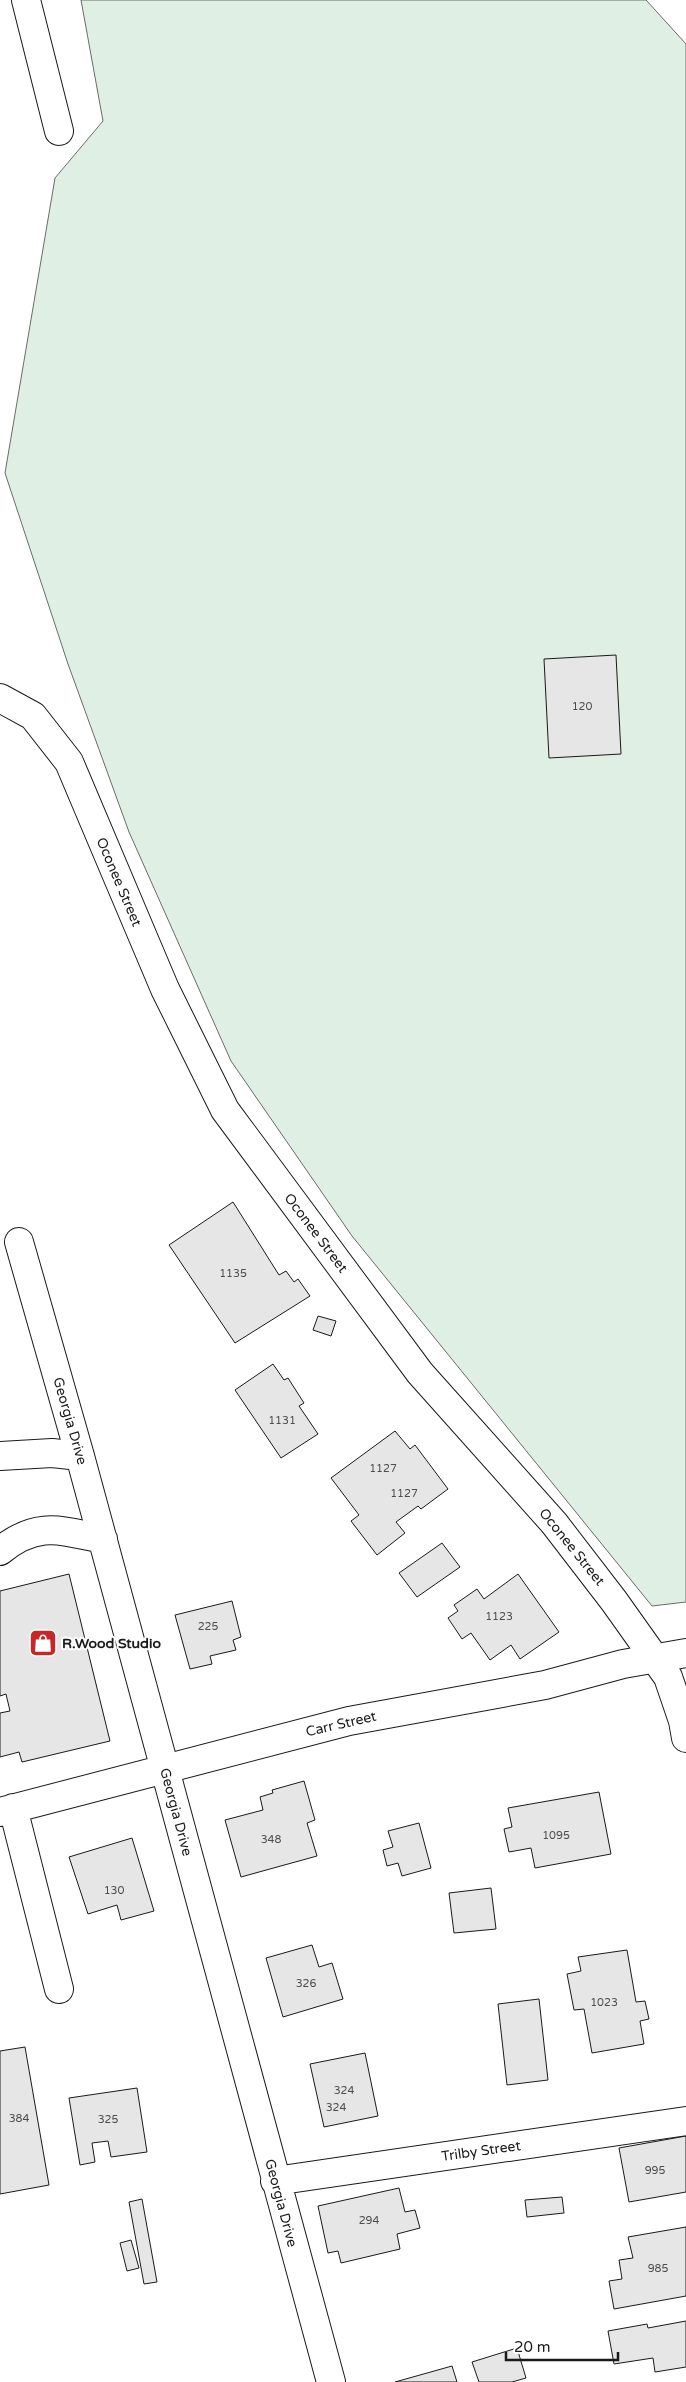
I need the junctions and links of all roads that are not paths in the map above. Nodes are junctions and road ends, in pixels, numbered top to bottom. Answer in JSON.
{"nodes":[{"id":1,"x":26,"y":0,"type":"edge"},
{"id":2,"x":59,"y":131,"type":"dead end"},
{"id":3,"x":0,"y":698,"type":"edge"},
{"id":4,"x":18,"y":1242,"type":"dead end"},
{"id":5,"x":0,"y":1456,"type":"edge"},
{"id":6,"x":80,"y":1456,"type":"junction"},
{"id":7,"x":103,"y":1539,"type":"junction"},
{"id":8,"x":0,"y":1551,"type":"edge"},
{"id":9,"x":686,"y":1653,"type":"edge"},
{"id":10,"x":654,"y":1659,"type":"junction"},
{"id":11,"x":686,"y":1738,"type":"edge"},
{"id":12,"x":165,"y":1769,"type":"junction"},
{"id":13,"x":6,"y":1810,"type":"edge"},
{"id":14,"x":59,"y":1989,"type":"dead end"},
{"id":15,"x":686,"y":2121,"type":"edge"},
{"id":16,"x":275,"y":2181,"type":"junction"},
{"id":17,"x":331,"y":2382,"type":"edge"}],
"edges":[{"from":1,"to":2,"type":"street"},
{"from":3,"to":10,"type":"street","name":"Oconee Street"},
{"from":4,"to":6,"type":"street","name":"Georgia Drive"},
{"from":5,"to":6,"type":"street"},
{"from":6,"to":7,"type":"street","name":"Georgia Drive"},
{"from":7,"to":8,"type":"street"},
{"from":7,"to":12,"type":"street","name":"Georgia Drive"},
{"from":9,"to":10,"type":"street","name":"Carr Street"},
{"from":10,"to":11,"type":"street","name":"Oconee Street"},
{"from":10,"to":12,"type":"street","name":"Carr Street"},
{"from":12,"to":13,"type":"street","name":"Carr Street"},
{"from":12,"to":16,"type":"street","name":"Georgia Drive"},
{"from":13,"to":14,"type":"street"},
{"from":15,"to":16,"type":"street","name":"Trilby Street"},
{"from":16,"to":17,"type":"street","name":"Georgia Drive"}]}
